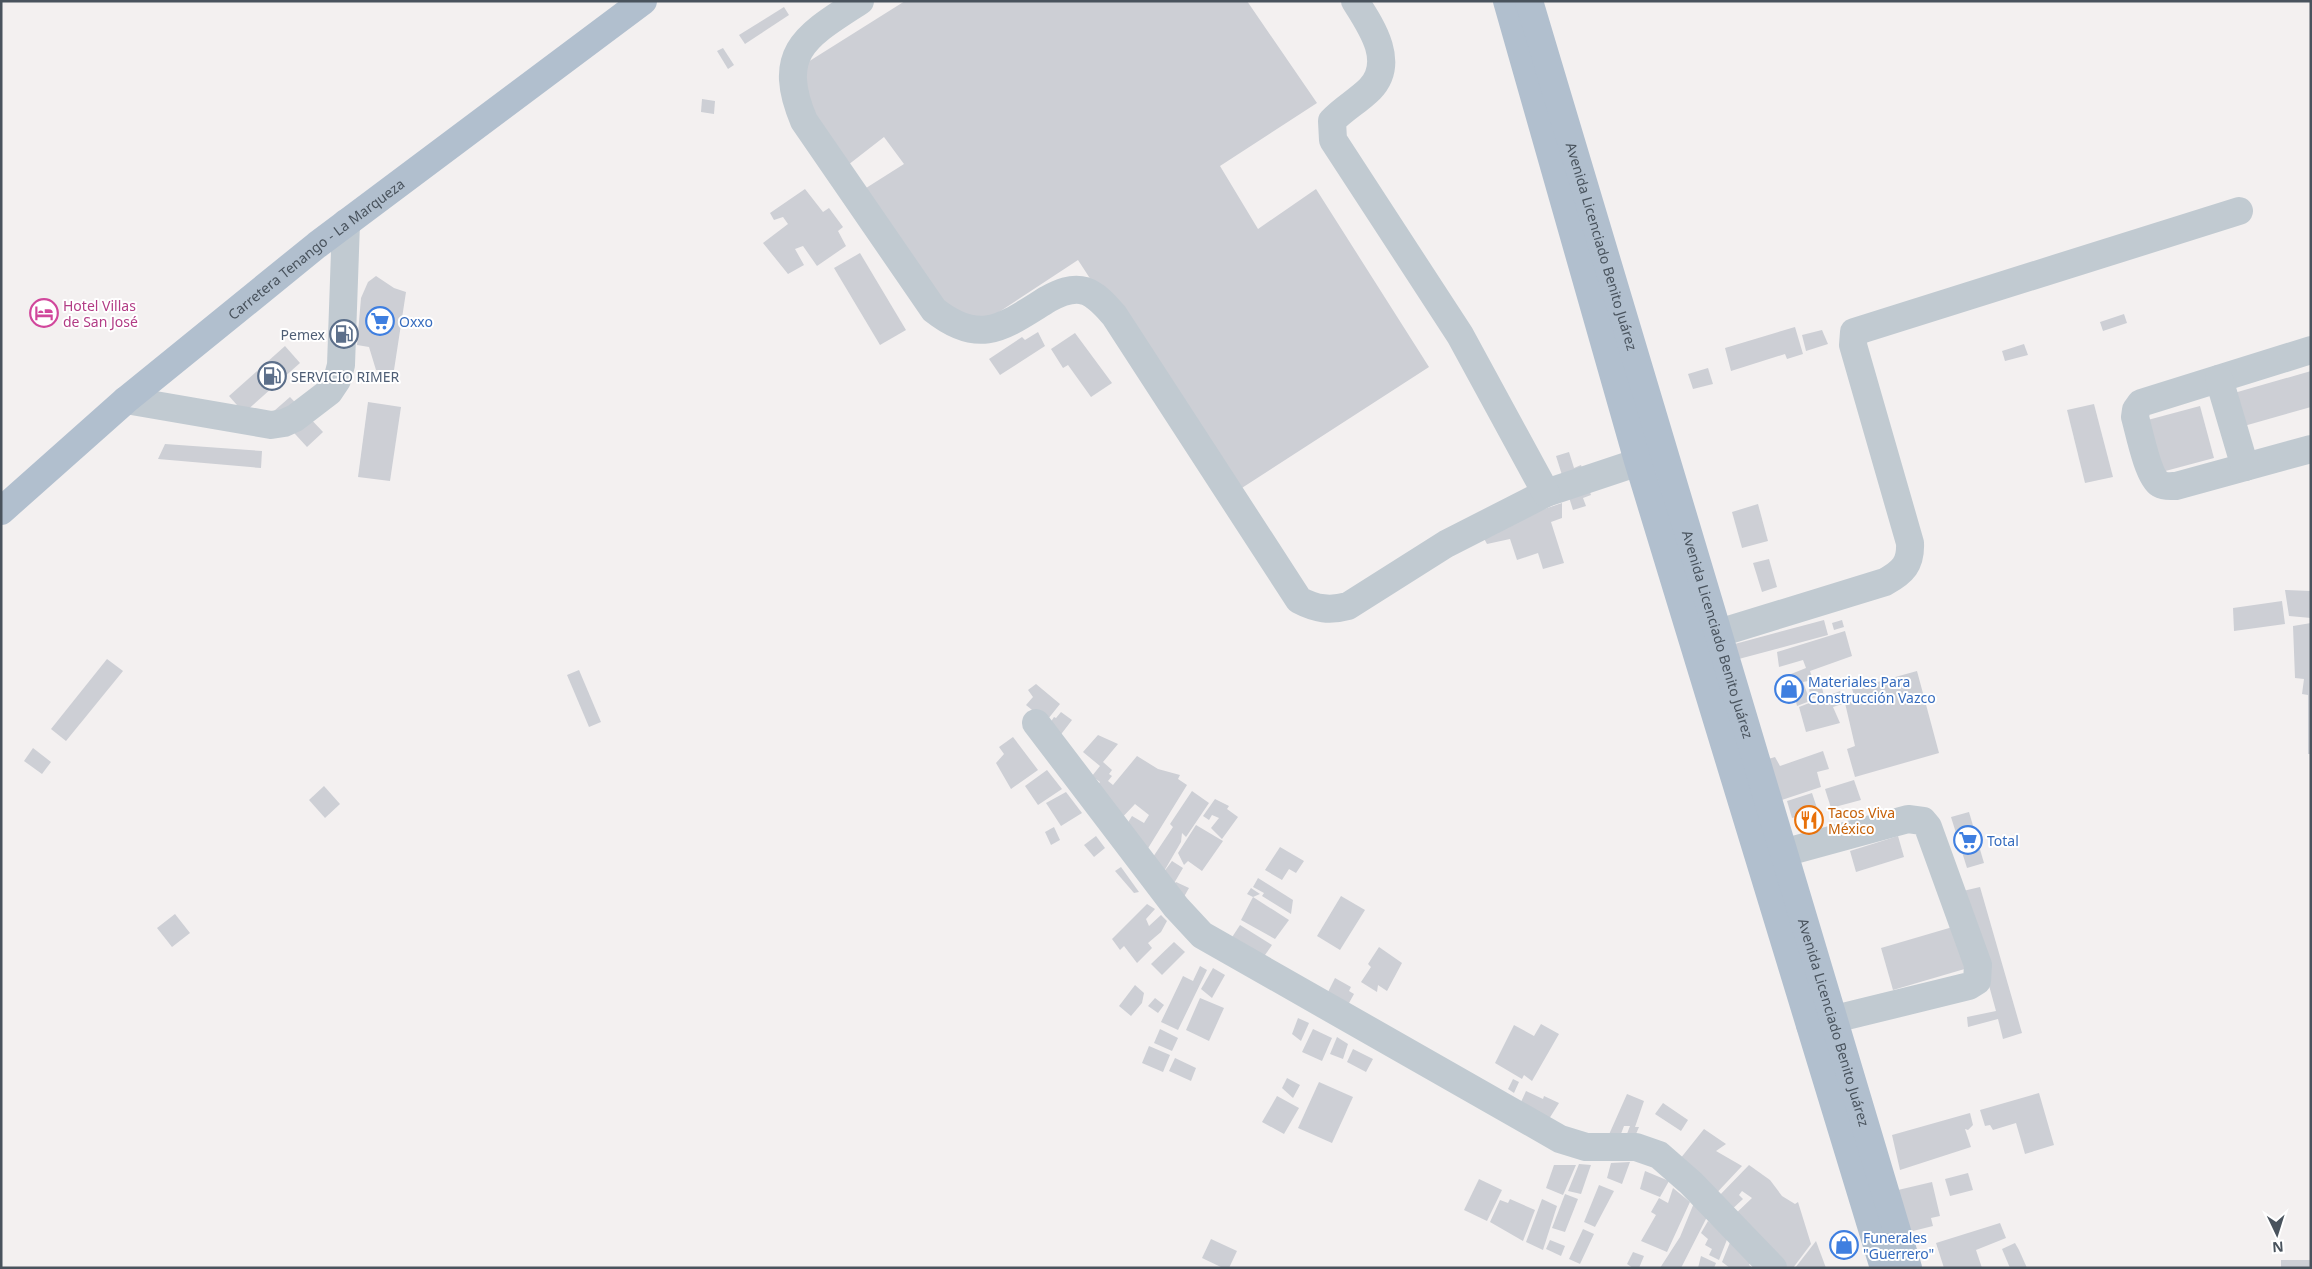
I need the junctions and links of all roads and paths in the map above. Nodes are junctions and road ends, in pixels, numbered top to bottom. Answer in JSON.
{"nodes":[{"id":1,"x":643,"y":1,"type":"edge"},
{"id":2,"x":860,"y":1,"type":"edge"},
{"id":3,"x":1355,"y":1,"type":"edge"},
{"id":4,"x":1507,"y":1,"type":"edge"},
{"id":5,"x":1529,"y":1,"type":"edge"},
{"id":6,"x":2239,"y":211,"type":"dead end"},
{"id":7,"x":346,"y":223,"type":"junction"},
{"id":8,"x":2311,"y":350,"type":"edge"},
{"id":9,"x":2219,"y":378,"type":"junction"},
{"id":10,"x":126,"y":400,"type":"junction"},
{"id":11,"x":2311,"y":449,"type":"edge"},
{"id":12,"x":1664,"y":454,"type":"junction"},
{"id":13,"x":1638,"y":461,"type":"junction"},
{"id":14,"x":2244,"y":467,"type":"junction"},
{"id":15,"x":1546,"y":493,"type":"junction"},
{"id":16,"x":1,"y":511,"type":"edge"},
{"id":17,"x":1719,"y":633,"type":"junction"},
{"id":18,"x":1036,"y":723,"type":"dead end"},
{"id":19,"x":1785,"y":852,"type":"junction"},
{"id":20,"x":1759,"y":860,"type":"junction"},
{"id":21,"x":1821,"y":1023,"type":"junction"},
{"id":22,"x":1772,"y":1268,"type":"edge"},
{"id":23,"x":1884,"y":1268,"type":"edge"},
{"id":24,"x":1908,"y":1268,"type":"edge"}],
"edges":[{"from":1,"to":7,"type":"main road","name":"Carretera Tenango - La Marqueza"},
{"from":2,"to":15,"type":"street"},
{"from":3,"to":15,"type":"street"},
{"from":4,"to":13,"type":"main road","name":"Avenida Licenciado Benito Juárez"},
{"from":5,"to":12,"type":"main road","name":"Avenida Licenciado Benito Juárez"},
{"from":6,"to":17,"type":"street"},
{"from":7,"to":10,"type":"main road","name":"Carretera Tenango - La Marqueza"},
{"from":7,"to":10,"type":"street"},
{"from":8,"to":9,"type":"street"},
{"from":9,"to":14,"type":"street"},
{"from":9,"to":14,"type":"street"},
{"from":10,"to":16,"type":"main road","name":"Carretera Tenango - La Marqueza"},
{"from":11,"to":14,"type":"street"},
{"from":12,"to":13,"type":"street"},
{"from":12,"to":17,"type":"main road","name":"Avenida Licenciado Benito Juárez"},
{"from":13,"to":15,"type":"street"},
{"from":13,"to":20,"type":"main road","name":"Avenida Licenciado Benito Juárez"},
{"from":17,"to":19,"type":"main road","name":"Avenida Licenciado Benito Juárez"},
{"from":18,"to":22,"type":"street"},
{"from":19,"to":20,"type":"street"},
{"from":19,"to":21,"type":"main road","name":"Avenida Licenciado Benito Juárez"},
{"from":19,"to":21,"type":"street"},
{"from":20,"to":21,"type":"main road","name":"Avenida Licenciado Benito Juárez"},
{"from":21,"to":23,"type":"main road","name":"Avenida Licenciado Benito Juárez"},
{"from":21,"to":24,"type":"main road","name":"Avenida Licenciado Benito Juárez"}]}
